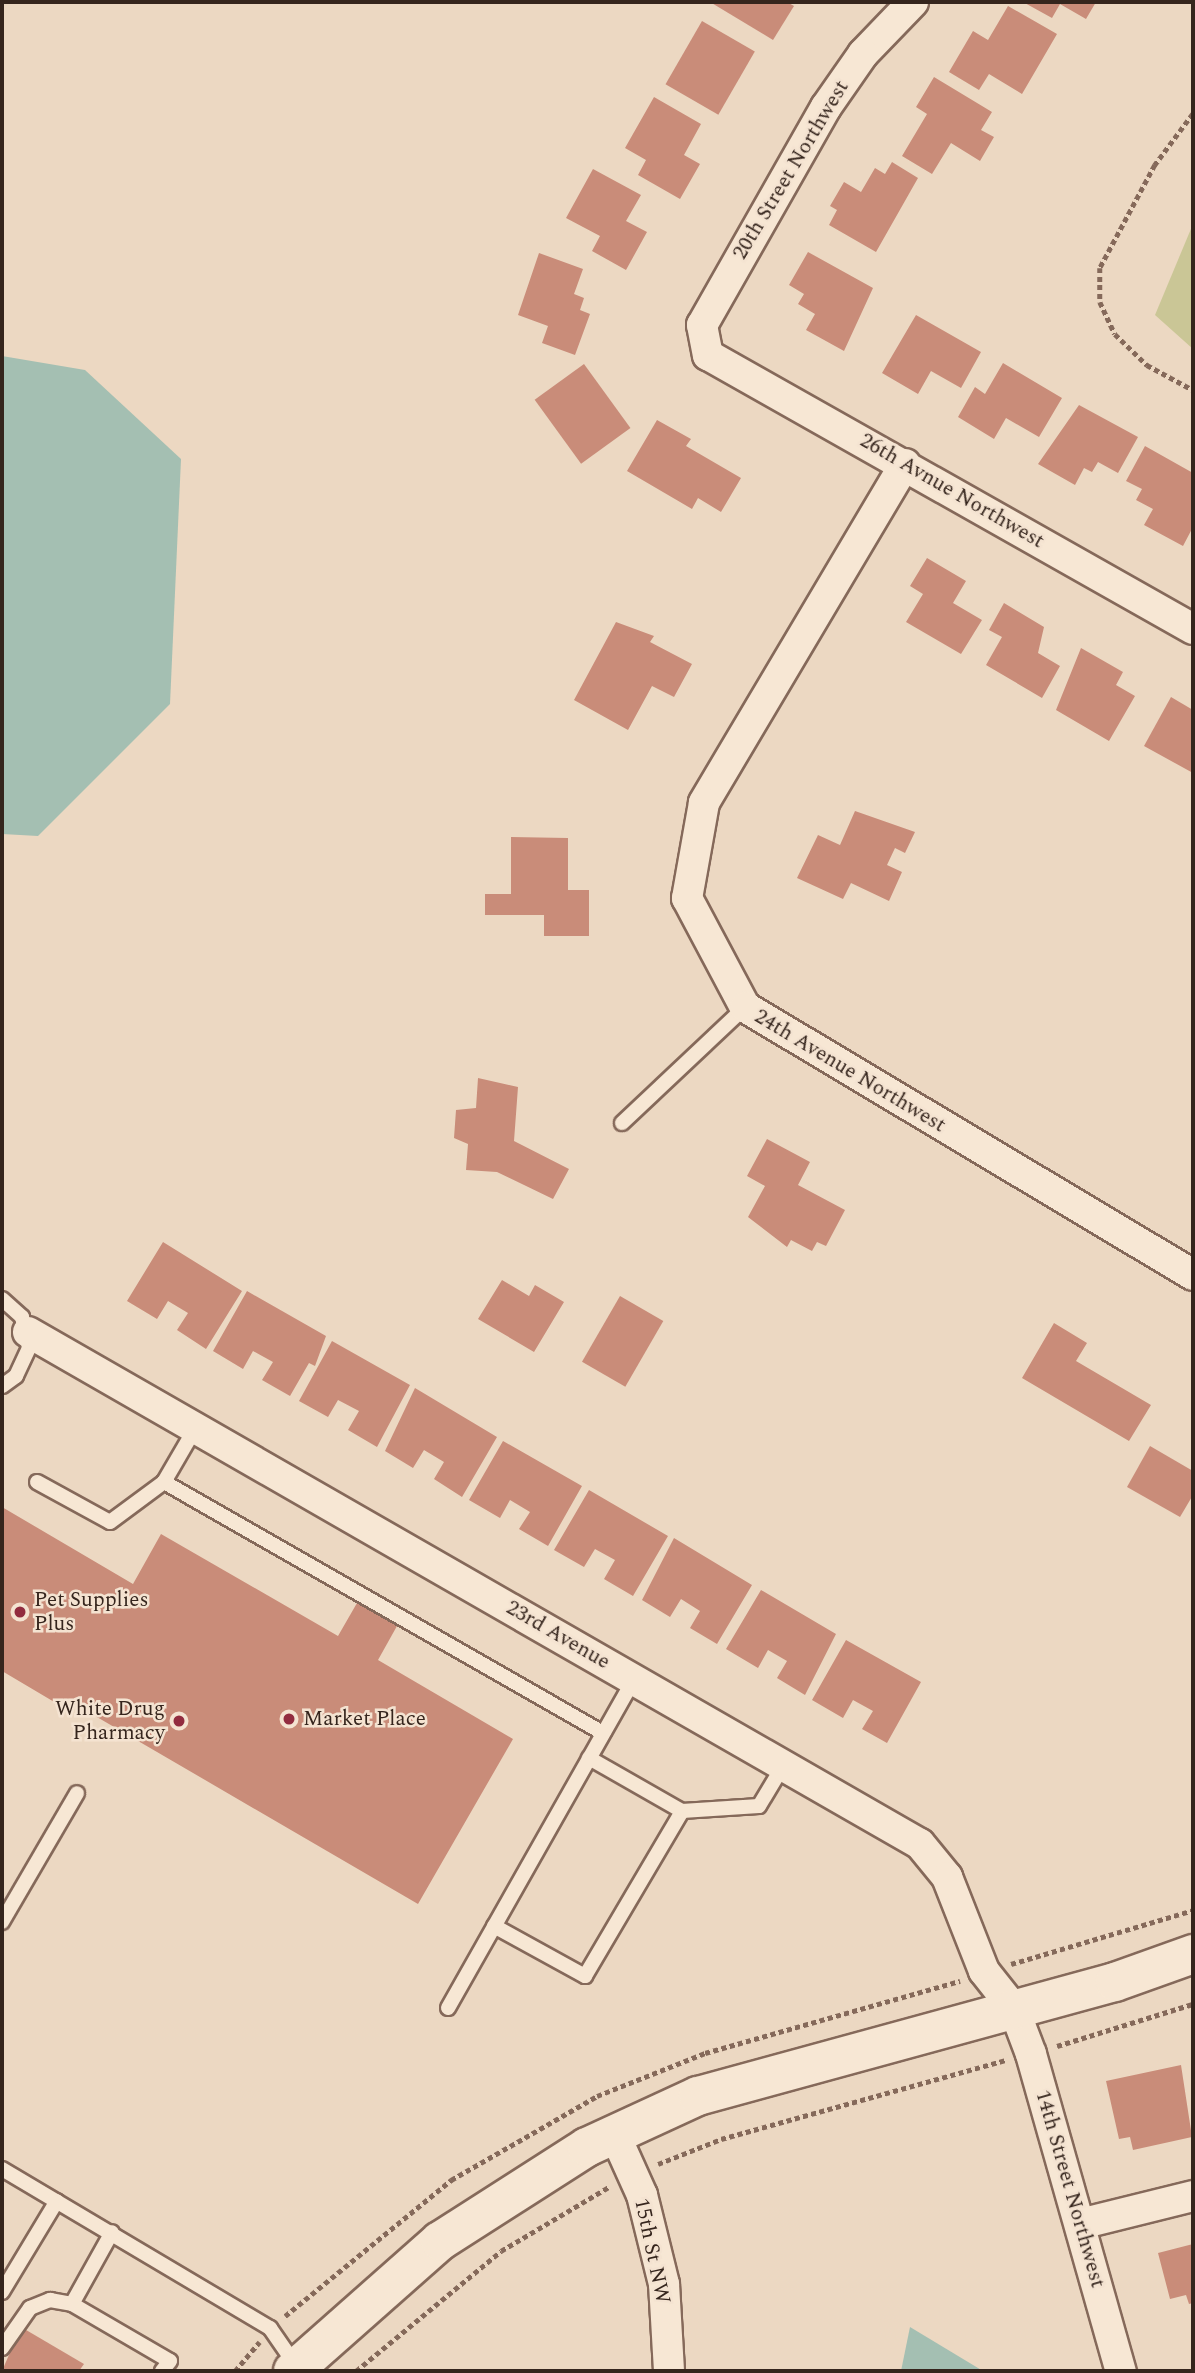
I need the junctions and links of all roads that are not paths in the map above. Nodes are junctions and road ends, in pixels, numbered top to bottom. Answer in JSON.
{"nodes":[{"id":1,"x":913,"y":2,"type":"edge"},
{"id":2,"x":708,"y":355,"type":"joint"},
{"id":3,"x":905,"y":464,"type":"junction"},
{"id":4,"x":1193,"y":629,"type":"edge"},
{"id":5,"x":745,"y":1007,"type":"junction"},
{"id":6,"x":622,"y":1123,"type":"dead end"},
{"id":7,"x":1193,"y":1275,"type":"edge"},
{"id":8,"x":2,"y":1299,"type":"edge"},
{"id":9,"x":28,"y":1332,"type":"junction"},
{"id":10,"x":2,"y":1386,"type":"edge"},
{"id":11,"x":197,"y":1425,"type":"junction"},
{"id":12,"x":37,"y":1482,"type":"dead end"},
{"id":13,"x":164,"y":1482,"type":"junction"},
{"id":14,"x":634,"y":1679,"type":"junction"},
{"id":15,"x":603,"y":1732,"type":"junction"},
{"id":16,"x":589,"y":1758,"type":"junction"},
{"id":17,"x":783,"y":1766,"type":"junction"},
{"id":18,"x":77,"y":1793,"type":"dead end"},
{"id":19,"x":682,"y":1811,"type":"junction"},
{"id":20,"x":2,"y":1922,"type":"edge"},
{"id":21,"x":494,"y":1926,"type":"junction"},
{"id":22,"x":1193,"y":1954,"type":"edge"},
{"id":23,"x":448,"y":2008,"type":"dead end"},
{"id":24,"x":1014,"y":2009,"type":"junction"},
{"id":25,"x":614,"y":2135,"type":"junction"},
{"id":26,"x":2,"y":2169,"type":"edge"},
{"id":27,"x":1193,"y":2196,"type":"edge"},
{"id":28,"x":57,"y":2201,"type":"junction"},
{"id":29,"x":1080,"y":2224,"type":"junction"},
{"id":30,"x":112,"y":2232,"type":"junction"},
{"id":31,"x":2,"y":2292,"type":"edge"},
{"id":32,"x":72,"y":2304,"type":"junction"},
{"id":33,"x":2,"y":2348,"type":"edge"},
{"id":34,"x":295,"y":2369,"type":"edge"},
{"id":35,"x":162,"y":2371,"type":"edge"},
{"id":36,"x":669,"y":2371,"type":"edge"},
{"id":37,"x":1121,"y":2371,"type":"edge"}],
"edges":[{"from":1,"to":2,"type":"street","name":"20th Street Northwest"},
{"from":2,"to":3,"type":"street","name":"26th Avnue Northwest"},
{"from":3,"to":4,"type":"street","name":"26th Avnue Northwest"},
{"from":3,"to":5,"type":"street","name":"24th Avenue Northwest"},
{"from":5,"to":6,"type":"lane"},
{"from":5,"to":7,"type":"street","name":"24th Avenue Northwest"},
{"from":8,"to":9,"type":"lane"},
{"from":9,"to":10,"type":"lane"},
{"from":9,"to":11,"type":"street","name":"23rd Avenue"},
{"from":11,"to":13,"type":"lane"},
{"from":11,"to":14,"type":"street","name":"23rd Avenue"},
{"from":12,"to":13,"type":"lane"},
{"from":13,"to":15,"type":"lane"},
{"from":14,"to":15,"type":"lane"},
{"from":14,"to":17,"type":"street","name":"23rd Avenue"},
{"from":15,"to":16,"type":"lane"},
{"from":16,"to":19,"type":"lane"},
{"from":16,"to":21,"type":"lane"},
{"from":17,"to":19,"type":"lane"},
{"from":17,"to":24,"type":"street","name":"23rd Avenue"},
{"from":18,"to":20,"type":"lane"},
{"from":19,"to":21,"type":"lane"},
{"from":21,"to":23,"type":"lane"},
{"from":22,"to":24,"type":"street"},
{"from":24,"to":25,"type":"street"},
{"from":24,"to":29,"type":"street","name":"14th Street Northwest"},
{"from":25,"to":34,"type":"street"},
{"from":25,"to":36,"type":"street","name":"15th St NW"},
{"from":26,"to":28,"type":"lane"},
{"from":27,"to":29,"type":"street"},
{"from":28,"to":30,"type":"lane"},
{"from":28,"to":31,"type":"lane"},
{"from":29,"to":37,"type":"street","name":"14th Street Northwest"},
{"from":30,"to":32,"type":"lane"},
{"from":30,"to":34,"type":"lane"},
{"from":32,"to":33,"type":"lane"},
{"from":32,"to":35,"type":"lane"}]}
